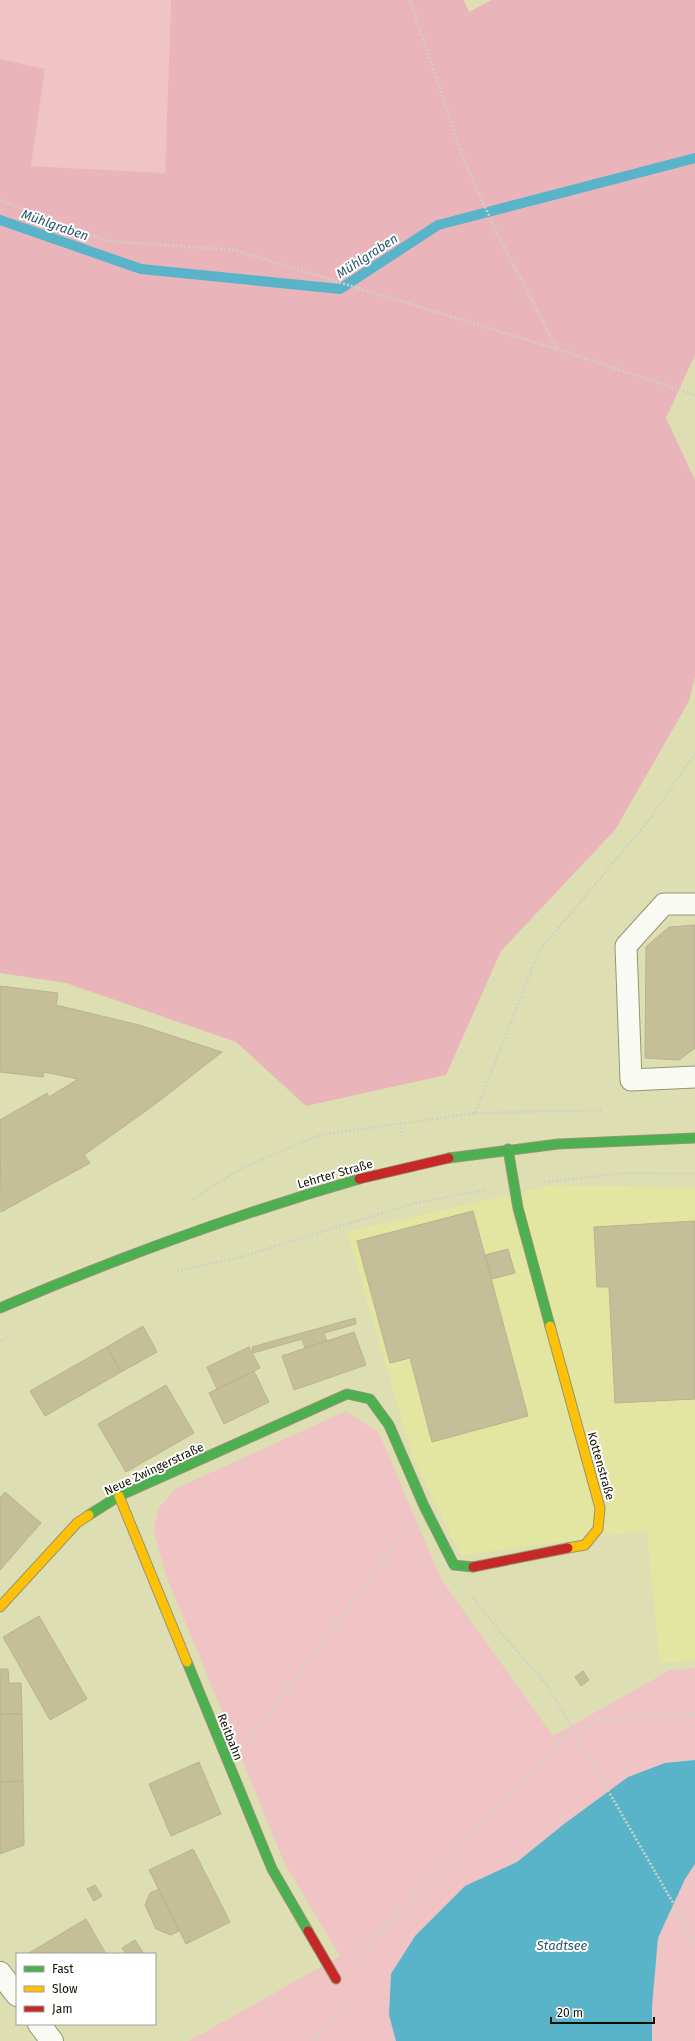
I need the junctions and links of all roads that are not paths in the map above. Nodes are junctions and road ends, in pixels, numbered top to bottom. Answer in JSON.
{"nodes":[{"id":1,"x":695,"y":904,"type":"edge"},
{"id":2,"x":695,"y":1077,"type":"edge"},
{"id":3,"x":695,"y":1138,"type":"edge"},
{"id":4,"x":508,"y":1149,"type":"junction"},
{"id":5,"x":0,"y":1308,"type":"edge"},
{"id":6,"x":119,"y":1496,"type":"junction"},
{"id":7,"x":424,"y":1506,"type":"joint"},
{"id":8,"x":0,"y":1607,"type":"edge"},
{"id":9,"x":0,"y":1973,"type":"edge"},
{"id":10,"x":336,"y":1979,"type":"road end"},
{"id":11,"x":16,"y":1994,"type":"edge"},
{"id":12,"x":40,"y":2025,"type":"edge"},
{"id":13,"x":52,"y":2041,"type":"edge"}],
"edges":[{"from":1,"to":2,"type":"lane"},
{"from":3,"to":4,"type":"street","name":"Lehrter Straße"},
{"from":4,"to":5,"type":"street","name":"Lehrter Straße"},
{"from":4,"to":7,"type":"street","name":"Kottenstraße"},
{"from":6,"to":7,"type":"street","name":"Neue Zwingerstraße"},
{"from":6,"to":8,"type":"street","name":"Neue Zwingerstraße"},
{"from":6,"to":10,"type":"street","name":"Reitbahn"},
{"from":9,"to":11,"type":"street"},
{"from":12,"to":13,"type":"street"}]}
